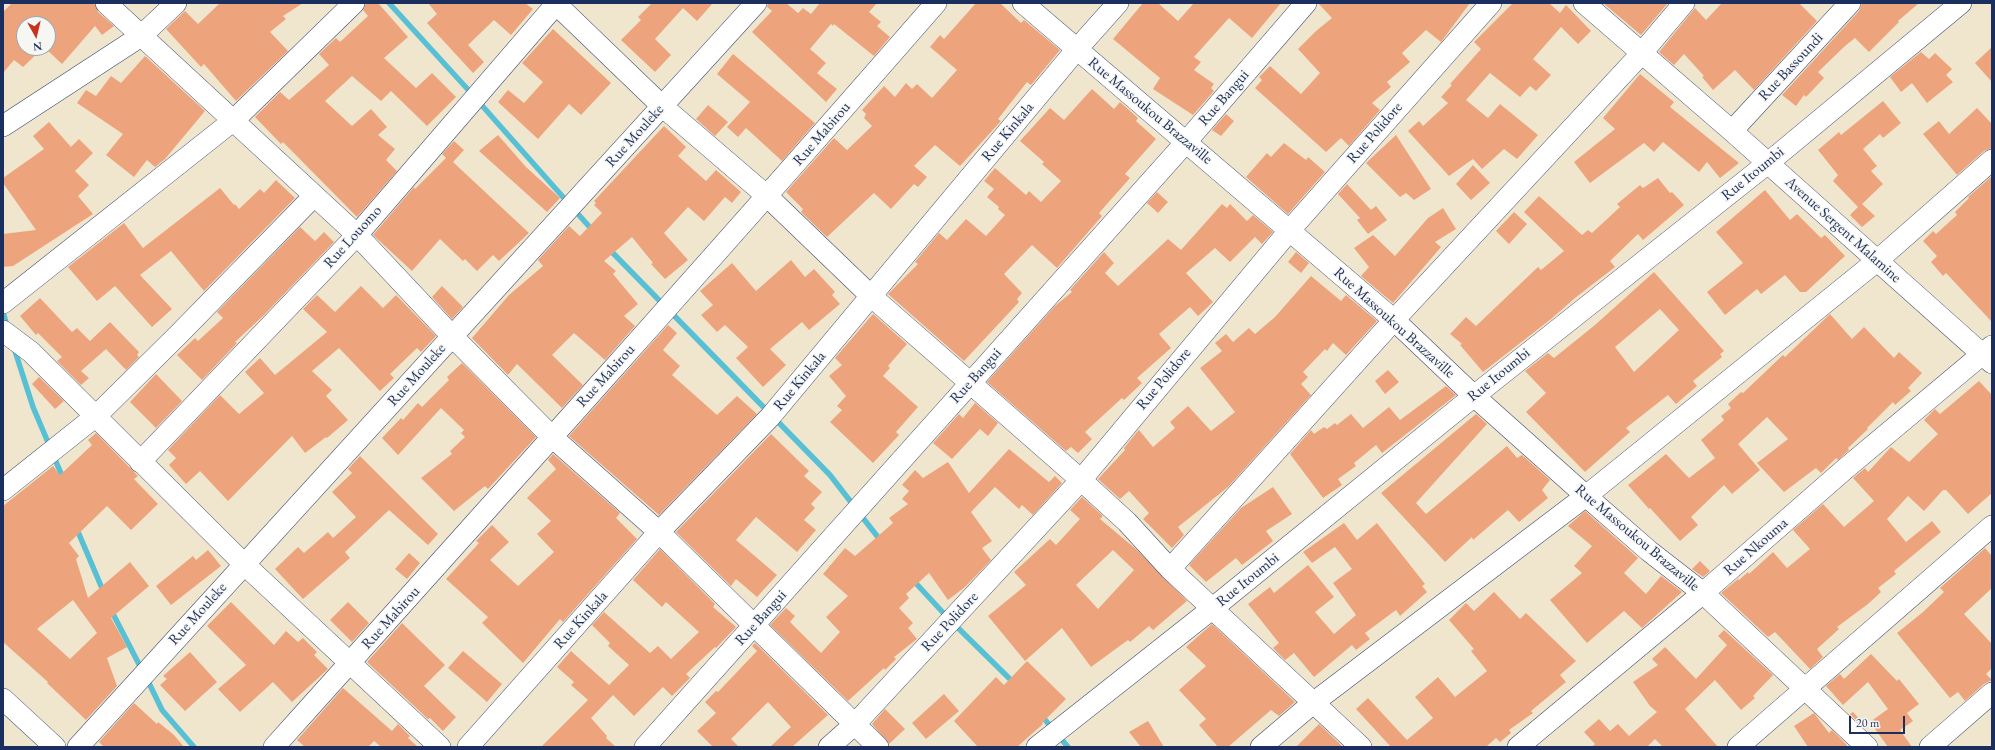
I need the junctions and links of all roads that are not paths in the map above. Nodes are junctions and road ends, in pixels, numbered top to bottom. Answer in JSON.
{"nodes":[{"id":1,"x":106,"y":3,"type":"edge"},
{"id":2,"x":176,"y":3,"type":"edge"},
{"id":3,"x":354,"y":3,"type":"edge"},
{"id":4,"x":556,"y":3,"type":"edge"},
{"id":5,"x":756,"y":3,"type":"edge"},
{"id":6,"x":936,"y":3,"type":"edge"},
{"id":7,"x":1022,"y":3,"type":"edge"},
{"id":8,"x":1118,"y":3,"type":"edge"},
{"id":9,"x":1306,"y":3,"type":"edge"},
{"id":10,"x":1491,"y":3,"type":"edge"},
{"id":11,"x":1584,"y":3,"type":"edge"},
{"id":12,"x":1684,"y":3,"type":"edge"},
{"id":13,"x":1850,"y":3,"type":"edge"},
{"id":14,"x":1961,"y":3,"type":"edge"},
{"id":15,"x":141,"y":36,"type":"junction"},
{"id":16,"x":1077,"y":50,"type":"junction"},
{"id":17,"x":1641,"y":54,"type":"junction"},
{"id":18,"x":662,"y":106,"type":"junction"},
{"id":19,"x":234,"y":120,"type":"junction"},
{"id":20,"x":3,"y":126,"type":"edge"},
{"id":21,"x":1732,"y":131,"type":"junction"},
{"id":22,"x":1186,"y":142,"type":"junction"},
{"id":23,"x":1992,"y":160,"type":"edge"},
{"id":24,"x":1768,"y":163,"type":"junction"},
{"id":25,"x":314,"y":196,"type":"junction"},
{"id":26,"x":767,"y":196,"type":"junction"},
{"id":27,"x":1289,"y":230,"type":"junction"},
{"id":28,"x":357,"y":235,"type":"junction"},
{"id":29,"x":1878,"y":260,"type":"junction"},
{"id":30,"x":871,"y":296,"type":"junction"},
{"id":31,"x":3,"y":303,"type":"edge"},
{"id":32,"x":1394,"y":320,"type":"junction"},
{"id":33,"x":3,"y":331,"type":"edge"},
{"id":34,"x":452,"y":336,"type":"junction"},
{"id":35,"x":1988,"y":354,"type":"edge"},
{"id":36,"x":970,"y":384,"type":"junction"},
{"id":37,"x":1474,"y":396,"type":"junction"},
{"id":38,"x":96,"y":416,"type":"junction"},
{"id":39,"x":551,"y":436,"type":"junction"},
{"id":40,"x":140,"y":462,"type":"junction"},
{"id":41,"x":1081,"y":480,"type":"junction"},
{"id":42,"x":3,"y":490,"type":"edge"},
{"id":43,"x":1586,"y":496,"type":"junction"},
{"id":44,"x":1992,"y":526,"type":"edge"},
{"id":45,"x":659,"y":532,"type":"junction"},
{"id":46,"x":244,"y":564,"type":"junction"},
{"id":47,"x":1170,"y":570,"type":"junction"},
{"id":48,"x":1703,"y":593,"type":"junction"},
{"id":49,"x":1213,"y":608,"type":"junction"},
{"id":50,"x":755,"y":625,"type":"junction"},
{"id":51,"x":350,"y":663,"type":"junction"},
{"id":52,"x":1805,"y":688,"type":"junction"},
{"id":53,"x":1992,"y":693,"type":"edge"},
{"id":54,"x":1313,"y":703,"type":"junction"},
{"id":55,"x":5,"y":705,"type":"edge"},
{"id":56,"x":854,"y":724,"type":"junction"},
{"id":57,"x":55,"y":747,"type":"edge"},
{"id":58,"x":78,"y":747,"type":"edge"},
{"id":59,"x":274,"y":747,"type":"edge"},
{"id":60,"x":440,"y":747,"type":"edge"},
{"id":61,"x":468,"y":747,"type":"edge"},
{"id":62,"x":644,"y":747,"type":"edge"},
{"id":63,"x":829,"y":747,"type":"edge"},
{"id":64,"x":878,"y":747,"type":"edge"},
{"id":65,"x":1037,"y":747,"type":"edge"},
{"id":66,"x":1261,"y":747,"type":"edge"},
{"id":67,"x":1361,"y":747,"type":"edge"},
{"id":68,"x":1518,"y":747,"type":"edge"},
{"id":69,"x":1738,"y":747,"type":"edge"},
{"id":70,"x":1867,"y":747,"type":"edge"},
{"id":71,"x":1930,"y":747,"type":"edge"}],
"edges":[{"from":1,"to":15,"type":"street"},
{"from":2,"to":15,"type":"street"},
{"from":3,"to":19,"type":"street"},
{"from":4,"to":18,"type":"street"},
{"from":4,"to":28,"type":"street","name":"Rue Louomo"},
{"from":5,"to":18,"type":"street","name":"Rue Mouleke"},
{"from":6,"to":26,"type":"street","name":"Rue Mabirou"},
{"from":7,"to":16,"type":"street","name":"Rue Massoukou Brazzaville"},
{"from":8,"to":16,"type":"street","name":"Rue Kinkala"},
{"from":9,"to":22,"type":"street","name":"Rue Bangui"},
{"from":10,"to":27,"type":"street","name":"Rue Polidore"},
{"from":11,"to":17,"type":"street","name":"Avenue Sergent Malamine"},
{"from":12,"to":17,"type":"street"},
{"from":13,"to":21,"type":"street","name":"Rue Bassoundi"},
{"from":14,"to":24,"type":"street","name":"Rue Itoumbi"},
{"from":15,"to":19,"type":"street"},
{"from":15,"to":20,"type":"street"},
{"from":16,"to":22,"type":"street","name":"Rue Massoukou Brazzaville"},
{"from":16,"to":30,"type":"street","name":"Rue Kinkala"},
{"from":17,"to":21,"type":"street","name":"Avenue Sergent Malamine"},
{"from":17,"to":32,"type":"street"},
{"from":18,"to":26,"type":"street"},
{"from":18,"to":34,"type":"street","name":"Rue Mouleke"},
{"from":19,"to":25,"type":"street"},
{"from":19,"to":31,"type":"street"},
{"from":21,"to":24,"type":"street","name":"Avenue Sergent Malamine"},
{"from":22,"to":27,"type":"street","name":"Rue Massoukou Brazzaville"},
{"from":22,"to":36,"type":"street","name":"Rue Bangui"},
{"from":23,"to":29,"type":"street"},
{"from":24,"to":29,"type":"street","name":"Avenue Sergent Malamine"},
{"from":24,"to":37,"type":"street","name":"Rue Itoumbi"},
{"from":25,"to":28,"type":"street"},
{"from":25,"to":38,"type":"street"},
{"from":26,"to":30,"type":"street"},
{"from":26,"to":39,"type":"street","name":"Rue Mabirou"},
{"from":27,"to":32,"type":"street","name":"Rue Massoukou Brazzaville"},
{"from":27,"to":41,"type":"street","name":"Rue Polidore"},
{"from":28,"to":34,"type":"street"},
{"from":28,"to":40,"type":"street","name":"Rue Louomo"},
{"from":29,"to":35,"type":"street","name":"Avenue Sergent Malamine"},
{"from":29,"to":43,"type":"street"},
{"from":30,"to":36,"type":"street"},
{"from":30,"to":45,"type":"street","name":"Rue Kinkala"},
{"from":32,"to":37,"type":"street","name":"Rue Massoukou Brazzaville"},
{"from":32,"to":47,"type":"street"},
{"from":33,"to":38,"type":"street"},
{"from":34,"to":39,"type":"street"},
{"from":34,"to":46,"type":"street","name":"Rue Mouleke"},
{"from":35,"to":48,"type":"street","name":"Rue Nkouma"},
{"from":36,"to":41,"type":"street"},
{"from":36,"to":50,"type":"street","name":"Rue Bangui"},
{"from":37,"to":43,"type":"street","name":"Rue Massoukou Brazzaville"},
{"from":37,"to":49,"type":"street","name":"Rue Itoumbi"},
{"from":38,"to":40,"type":"street"},
{"from":38,"to":42,"type":"street"},
{"from":39,"to":45,"type":"street"},
{"from":39,"to":51,"type":"street","name":"Rue Mabirou"},
{"from":40,"to":46,"type":"street"},
{"from":41,"to":47,"type":"street"},
{"from":41,"to":56,"type":"street","name":"Rue Polidore"},
{"from":43,"to":48,"type":"street","name":"Rue Massoukou Brazzaville"},
{"from":43,"to":54,"type":"street"},
{"from":44,"to":52,"type":"street"},
{"from":45,"to":50,"type":"street"},
{"from":45,"to":61,"type":"street","name":"Rue Kinkala"},
{"from":46,"to":51,"type":"street"},
{"from":46,"to":58,"type":"street","name":"Rue Mouleke"},
{"from":47,"to":49,"type":"street"},
{"from":48,"to":52,"type":"street","name":"Rue Massoukou Brazzaville"},
{"from":48,"to":68,"type":"street","name":"Rue Nkouma"},
{"from":49,"to":54,"type":"street"},
{"from":49,"to":65,"type":"street","name":"Rue Itoumbi"},
{"from":50,"to":56,"type":"street"},
{"from":50,"to":62,"type":"street","name":"Rue Bangui"},
{"from":51,"to":59,"type":"street","name":"Rue Mabirou"},
{"from":51,"to":60,"type":"street"},
{"from":52,"to":69,"type":"street"},
{"from":52,"to":70,"type":"street","name":"Rue Massoukou Brazzaville"},
{"from":53,"to":71,"type":"street"},
{"from":54,"to":66,"type":"street"},
{"from":54,"to":67,"type":"street"},
{"from":55,"to":57,"type":"street"},
{"from":56,"to":63,"type":"street","name":"Rue Polidore"},
{"from":56,"to":64,"type":"street"}]}
